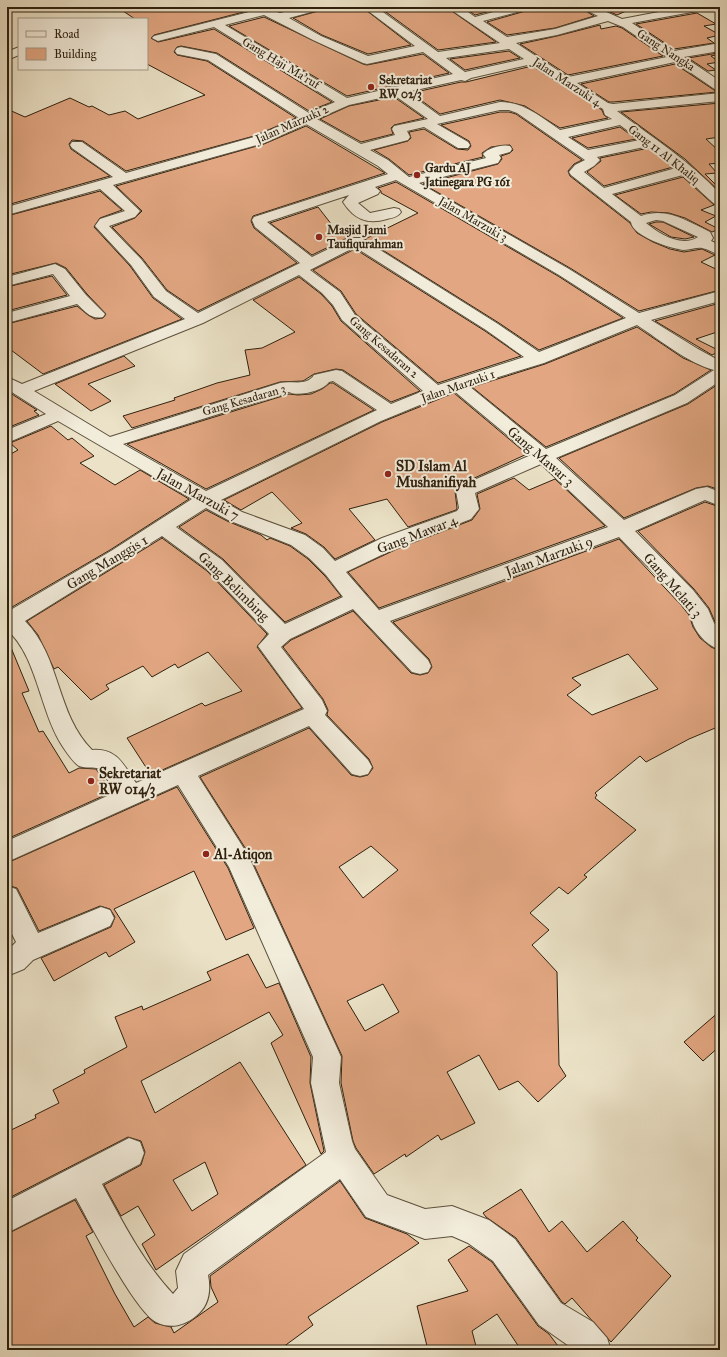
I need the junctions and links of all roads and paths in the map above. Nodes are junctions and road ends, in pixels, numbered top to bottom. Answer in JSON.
{"nodes":[{"id":1,"x":318,"y":7,"type":"edge"},
{"id":2,"x":369,"y":7,"type":"edge"},
{"id":3,"x":470,"y":7,"type":"edge"},
{"id":4,"x":525,"y":7,"type":"edge"},
{"id":5,"x":586,"y":7,"type":"edge"},
{"id":6,"x":703,"y":7,"type":"edge"},
{"id":7,"x":260,"y":9,"type":"edge"},
{"id":8,"x":456,"y":9,"type":"edge"},
{"id":9,"x":279,"y":17,"type":"junction"},
{"id":10,"x":610,"y":17,"type":"junction"},
{"id":11,"x":475,"y":20,"type":"junction"},
{"id":12,"x":622,"y":22,"type":"junction"},
{"id":13,"x":216,"y":24,"type":"junction"},
{"id":14,"x":158,"y":38,"type":"dead end"},
{"id":15,"x":508,"y":43,"type":"junction"},
{"id":16,"x":720,"y":47,"type":"edge"},
{"id":17,"x":424,"y":48,"type":"junction"},
{"id":18,"x":18,"y":51,"type":"edge"},
{"id":19,"x":181,"y":51,"type":"dead end"},
{"id":20,"x":7,"y":56,"type":"edge"},
{"id":21,"x":435,"y":56,"type":"junction"},
{"id":22,"x":677,"y":56,"type":"junction"},
{"id":23,"x":534,"y":60,"type":"junction"},
{"id":24,"x":465,"y":77,"type":"junction"},
{"id":25,"x":567,"y":81,"type":"junction"},
{"id":26,"x":720,"y":87,"type":"edge"},
{"id":27,"x":396,"y":90,"type":"junction"},
{"id":28,"x":720,"y":97,"type":"edge"},
{"id":29,"x":345,"y":102,"type":"junction"},
{"id":30,"x":608,"y":107,"type":"junction"},
{"id":31,"x":308,"y":118,"type":"junction"},
{"id":32,"x":432,"y":121,"type":"junction"},
{"id":33,"x":623,"y":121,"type":"junction"},
{"id":34,"x":557,"y":135,"type":"junction"},
{"id":35,"x":651,"y":142,"type":"junction"},
{"id":36,"x":77,"y":145,"type":"dead end"},
{"id":37,"x":463,"y":145,"type":"dead end"},
{"id":38,"x":359,"y":149,"type":"junction"},
{"id":39,"x":505,"y":149,"type":"dead end"},
{"id":40,"x":586,"y":155,"type":"junction"},
{"id":41,"x":685,"y":170,"type":"junction"},
{"id":42,"x":123,"y":177,"type":"junction"},
{"id":43,"x":403,"y":179,"type":"junction"},
{"id":44,"x":102,"y":183,"type":"junction"},
{"id":45,"x":602,"y":193,"type":"junction"},
{"id":46,"x":720,"y":203,"type":"edge"},
{"id":47,"x":7,"y":211,"type":"edge"},
{"id":48,"x":394,"y":212,"type":"dead end"},
{"id":49,"x":639,"y":221,"type":"junction"},
{"id":50,"x":701,"y":242,"type":"junction"},
{"id":51,"x":720,"y":250,"type":"edge"},
{"id":52,"x":305,"y":266,"type":"junction"},
{"id":53,"x":8,"y":282,"type":"edge"},
{"id":54,"x":720,"y":296,"type":"edge"},
{"id":55,"x":80,"y":298,"type":"junction"},
{"id":56,"x":97,"y":314,"type":"dead end"},
{"id":57,"x":7,"y":318,"type":"edge"},
{"id":58,"x":639,"y":319,"type":"junction"},
{"id":59,"x":197,"y":320,"type":"junction"},
{"id":60,"x":534,"y":357,"type":"junction"},
{"id":61,"x":720,"y":366,"type":"edge"},
{"id":62,"x":720,"y":373,"type":"edge"},
{"id":63,"x":458,"y":386,"type":"junction"},
{"id":64,"x":13,"y":387,"type":"edge"},
{"id":65,"x":435,"y":392,"type":"junction"},
{"id":66,"x":390,"y":410,"type":"junction"},
{"id":67,"x":58,"y":415,"type":"junction"},
{"id":68,"x":7,"y":437,"type":"edge"},
{"id":69,"x":109,"y":443,"type":"junction"},
{"id":70,"x":543,"y":456,"type":"junction"},
{"id":71,"x":206,"y":500,"type":"junction"},
{"id":72,"x":720,"y":500,"type":"edge"},
{"id":73,"x":164,"y":528,"type":"junction"},
{"id":74,"x":622,"y":529,"type":"junction"},
{"id":75,"x":333,"y":570,"type":"junction"},
{"id":76,"x":356,"y":599,"type":"junction"},
{"id":77,"x":375,"y":619,"type":"junction"},
{"id":78,"x":9,"y":621,"type":"edge"},
{"id":79,"x":282,"y":634,"type":"junction"},
{"id":80,"x":720,"y":642,"type":"edge"},
{"id":81,"x":420,"y":666,"type":"dead end"},
{"id":82,"x":312,"y":715,"type":"junction"},
{"id":83,"x":360,"y":767,"type":"dead end"},
{"id":84,"x":183,"y":772,"type":"junction"},
{"id":85,"x":132,"y":795,"type":"junction"},
{"id":86,"x":7,"y":852,"type":"edge"},
{"id":87,"x":7,"y":897,"type":"edge"},
{"id":88,"x":101,"y":918,"type":"dead end"},
{"id":89,"x":16,"y":958,"type":"edge"},
{"id":90,"x":129,"y":1153,"type":"dead end"},
{"id":91,"x":343,"y":1158,"type":"junction"},
{"id":92,"x":82,"y":1178,"type":"junction"},
{"id":93,"x":7,"y":1218,"type":"edge"},
{"id":94,"x":595,"y":1350,"type":"edge"}],
"edges":[{"from":1,"to":9,"type":"street"},
{"from":2,"to":17,"type":"street"},
{"from":3,"to":8,"type":"street"},
{"from":4,"to":11,"type":"street"},
{"from":5,"to":10,"type":"street","name":"Gang Nangka"},
{"from":6,"to":12,"type":"street"},
{"from":7,"to":9,"type":"street"},
{"from":7,"to":13,"type":"street"},
{"from":8,"to":11,"type":"street","name":"Jalan Marzuki 4"},
{"from":9,"to":17,"type":"street"},
{"from":10,"to":12,"type":"street","name":"Gang Nangka"},
{"from":10,"to":15,"type":"street"},
{"from":11,"to":15,"type":"street","name":"Jalan Marzuki 4"},
{"from":12,"to":22,"type":"street","name":"Gang Nangka"},
{"from":13,"to":14,"type":"street"},
{"from":13,"to":29,"type":"street","name":"Gang Haji Ma'ruf"},
{"from":15,"to":21,"type":"street"},
{"from":15,"to":23,"type":"street","name":"Jalan Marzuki 4"},
{"from":16,"to":22,"type":"street"},
{"from":17,"to":21,"type":"street"},
{"from":18,"to":20,"type":"street"},
{"from":19,"to":31,"type":"street","name":"Jalan Marzuki 3"},
{"from":21,"to":24,"type":"street"},
{"from":22,"to":25,"type":"street"},
{"from":22,"to":26,"type":"street","name":"Gang Nangka"},
{"from":23,"to":24,"type":"street","name":"Jalan Marzuki 2"},
{"from":23,"to":25,"type":"street","name":"Jalan Marzuki 4"},
{"from":24,"to":27,"type":"street","name":"Jalan Marzuki 2"},
{"from":25,"to":30,"type":"street","name":"Jalan Marzuki 4"},
{"from":27,"to":29,"type":"street","name":"Jalan Marzuki 2"},
{"from":27,"to":32,"type":"street"},
{"from":28,"to":30,"type":"street","name":"Jalan Marzuki 4"},
{"from":29,"to":31,"type":"street","name":"Jalan Marzuki 2"},
{"from":30,"to":33,"type":"street","name":"Gang 11 Al Khaliq"},
{"from":31,"to":38,"type":"street","name":"Jalan Marzuki 3"},
{"from":31,"to":42,"type":"street","name":"Jalan Marzuki 2"},
{"from":32,"to":34,"type":"street"},
{"from":32,"to":37,"type":"street"},
{"from":32,"to":38,"type":"street"},
{"from":33,"to":34,"type":"street"},
{"from":33,"to":35,"type":"street","name":"Gang 11 Al Khaliq"},
{"from":34,"to":40,"type":"street"},
{"from":35,"to":40,"type":"street"},
{"from":35,"to":41,"type":"street","name":"Gang 11 Al Khaliq"},
{"from":36,"to":42,"type":"street"},
{"from":38,"to":43,"type":"street","name":"Jalan Marzuki 3"},
{"from":39,"to":43,"type":"street"},
{"from":40,"to":45,"type":"street"},
{"from":41,"to":45,"type":"street"},
{"from":41,"to":46,"type":"street","name":"Gang 11 Al Khaliq"},
{"from":42,"to":44,"type":"street","name":"Jalan Marzuki 2"},
{"from":43,"to":48,"type":"street"},
{"from":43,"to":52,"type":"street","name":"Gang Kesadaran 2"},
{"from":43,"to":58,"type":"street","name":"Jalan Marzuki 3"},
{"from":44,"to":47,"type":"street","name":"Jalan Marzuki 2"},
{"from":44,"to":59,"type":"street"},
{"from":45,"to":49,"type":"street"},
{"from":49,"to":50,"type":"street"},
{"from":49,"to":50,"type":"street"},
{"from":50,"to":51,"type":"street"},
{"from":52,"to":59,"type":"street"},
{"from":52,"to":60,"type":"street"},
{"from":52,"to":65,"type":"street","name":"Gang Kesadaran 2"},
{"from":53,"to":55,"type":"street"},
{"from":54,"to":58,"type":"street","name":"Jalan Marzuki 1"},
{"from":55,"to":56,"type":"street"},
{"from":55,"to":57,"type":"street"},
{"from":58,"to":60,"type":"street","name":"Jalan Marzuki 1"},
{"from":58,"to":61,"type":"street","name":"Jalan Marzuki 3"},
{"from":59,"to":64,"type":"street"},
{"from":60,"to":63,"type":"street","name":"Jalan Marzuki 1"},
{"from":62,"to":70,"type":"street"},
{"from":63,"to":65,"type":"street","name":"Jalan Marzuki 1"},
{"from":63,"to":70,"type":"street","name":"Gang Mawar 3"},
{"from":64,"to":67,"type":"street","name":"Jalan Marzuki 7"},
{"from":65,"to":66,"type":"street","name":"Jalan Marzuki 1"},
{"from":66,"to":69,"type":"street","name":"Gang Kesadaran 3"},
{"from":66,"to":71,"type":"street","name":"Jalan Marzuki 1"},
{"from":67,"to":68,"type":"street"},
{"from":67,"to":69,"type":"street","name":"Jalan Marzuki 7"},
{"from":69,"to":71,"type":"street","name":"Jalan Marzuki 7"},
{"from":70,"to":74,"type":"street","name":"Gang Mawar 3"},
{"from":70,"to":75,"type":"street","name":"Gang Mawar 4"},
{"from":71,"to":73,"type":"street","name":"Gang Manggis 1"},
{"from":71,"to":75,"type":"street","name":"Jalan Marzuki 7"},
{"from":72,"to":74,"type":"street","name":"Jalan Marzuki 9"},
{"from":73,"to":78,"type":"street","name":"Gang Manggis 1"},
{"from":73,"to":79,"type":"street","name":"Gang Belimbing"},
{"from":74,"to":77,"type":"street","name":"Jalan Marzuki 9"},
{"from":74,"to":80,"type":"street","name":"Gang Melati 3"},
{"from":75,"to":76,"type":"street","name":"Jalan Marzuki 7"},
{"from":76,"to":77,"type":"street","name":"Jalan Marzuki 7"},
{"from":76,"to":79,"type":"street"},
{"from":77,"to":81,"type":"street","name":"Jalan Marzuki 7"},
{"from":78,"to":85,"type":"street"},
{"from":79,"to":82,"type":"street"},
{"from":82,"to":83,"type":"street"},
{"from":82,"to":84,"type":"street"},
{"from":84,"to":85,"type":"street"},
{"from":84,"to":91,"type":"street"},
{"from":85,"to":86,"type":"street"},
{"from":87,"to":89,"type":"street"},
{"from":88,"to":89,"type":"street"},
{"from":90,"to":92,"type":"street"},
{"from":91,"to":92,"type":"street"},
{"from":91,"to":94,"type":"street"},
{"from":92,"to":93,"type":"street"}]}
